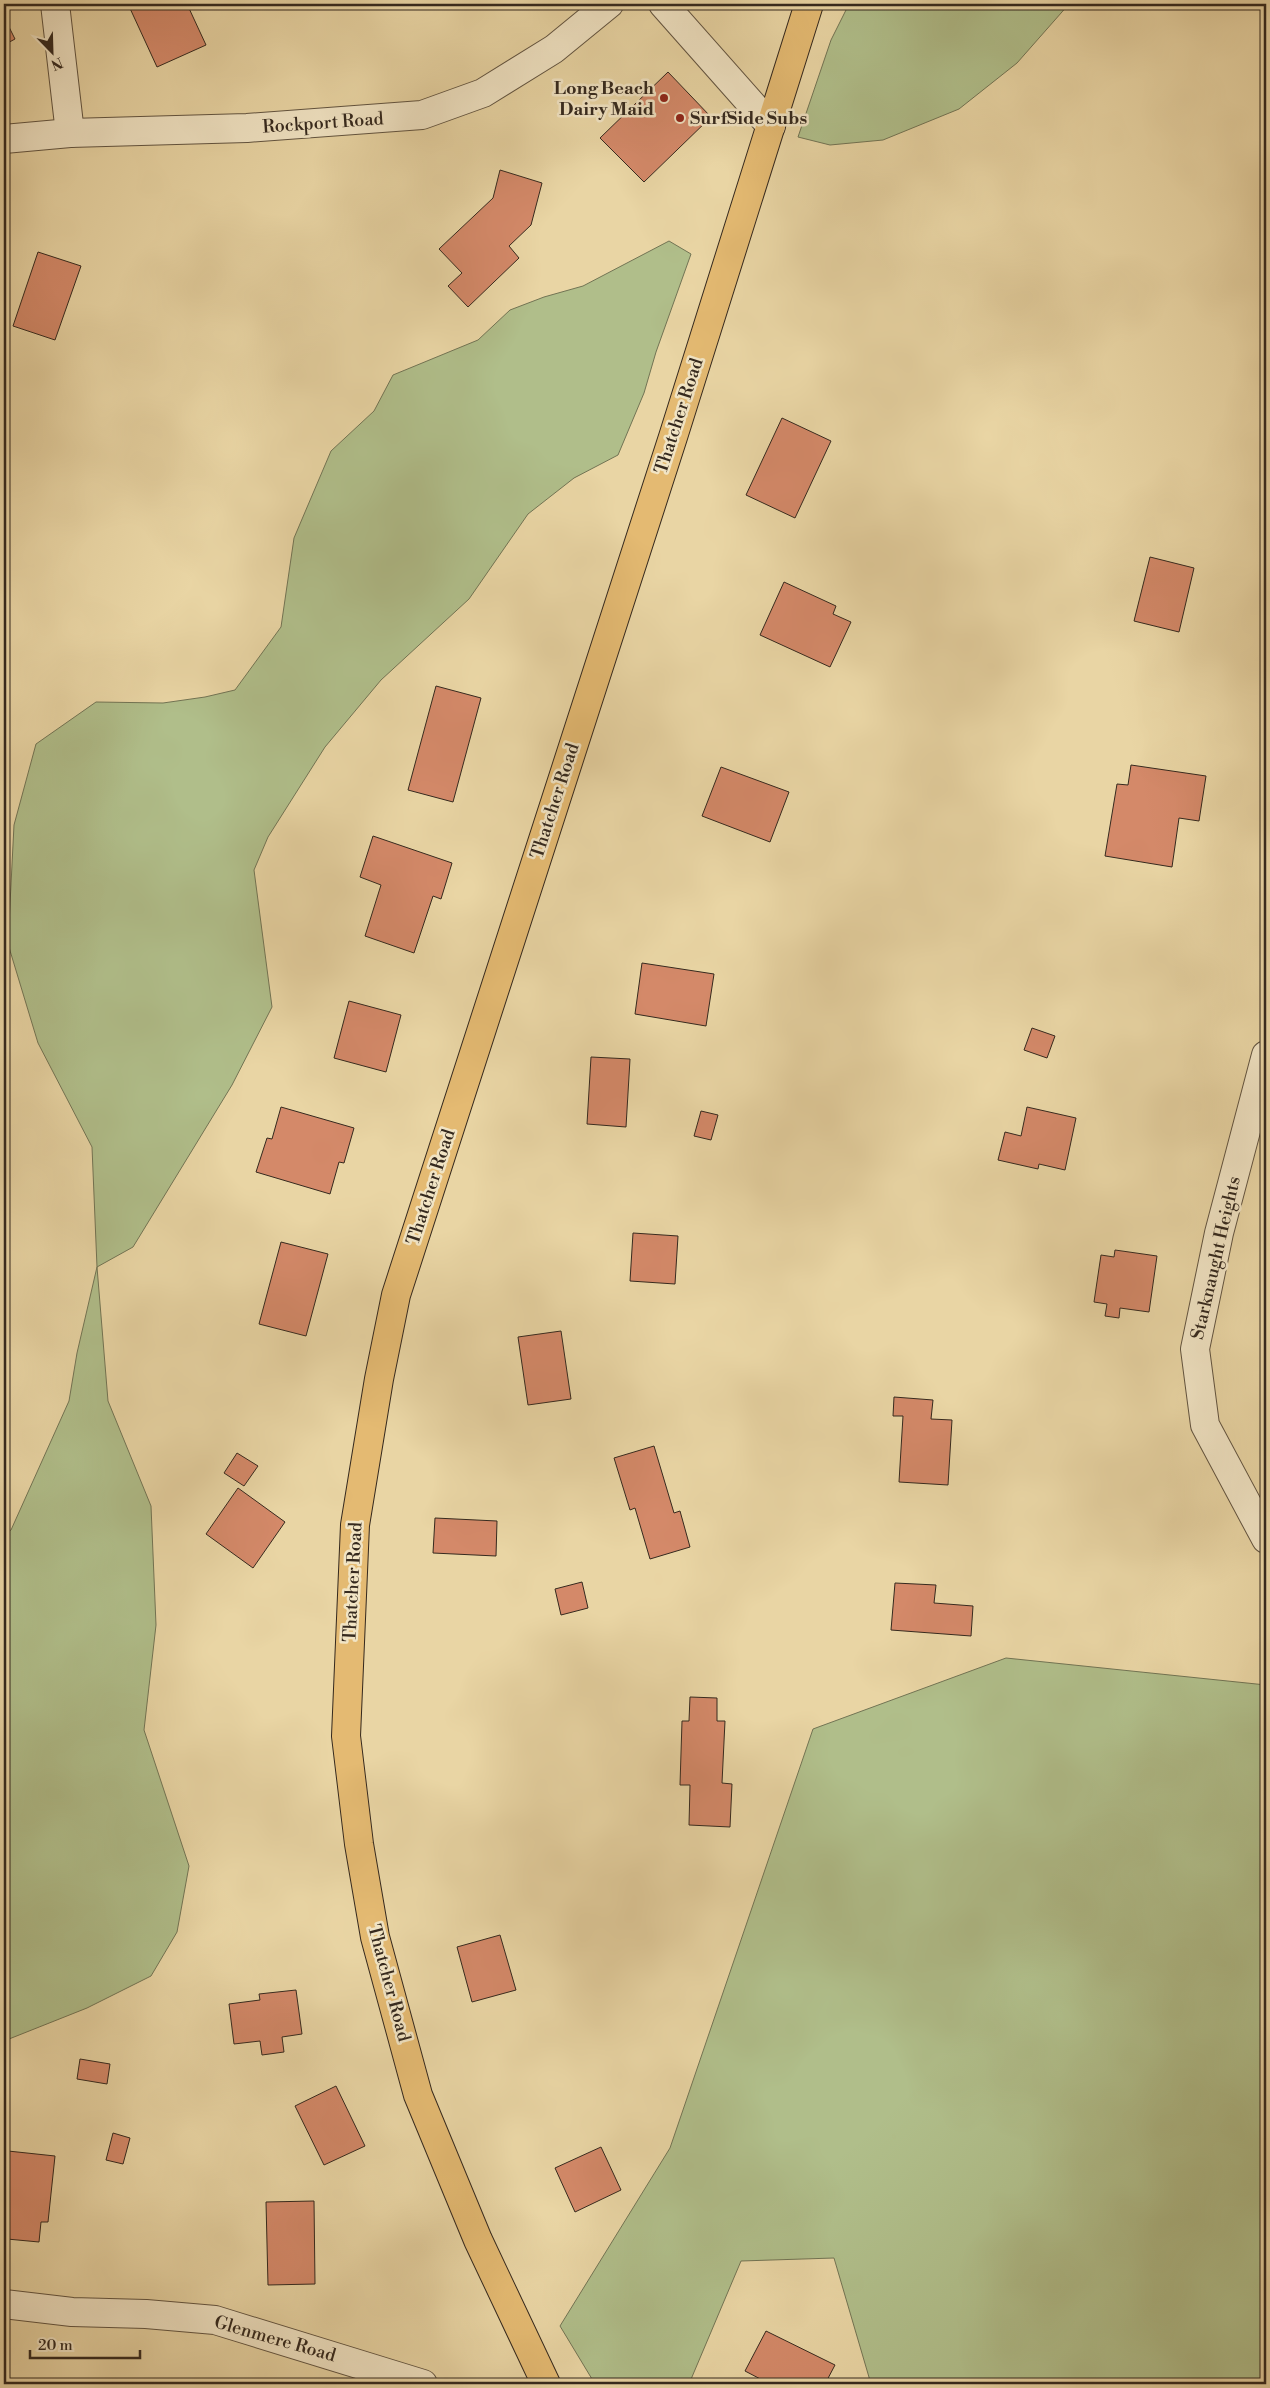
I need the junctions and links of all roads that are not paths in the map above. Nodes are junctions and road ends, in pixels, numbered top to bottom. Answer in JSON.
{"nodes":[{"id":1,"x":55,"y":4,"type":"edge"},
{"id":2,"x":609,"y":4,"type":"edge"},
{"id":3,"x":663,"y":4,"type":"edge"},
{"id":4,"x":809,"y":4,"type":"edge"},
{"id":5,"x":771,"y":126,"type":"junction"},
{"id":6,"x":70,"y":133,"type":"junction"},
{"id":7,"x":4,"y":139,"type":"edge"},
{"id":8,"x":1266,"y":1055,"type":"edge"},
{"id":9,"x":1266,"y":1539,"type":"edge"},
{"id":10,"x":6,"y":2310,"type":"edge"},
{"id":11,"x":423,"y":2384,"type":"edge"},
{"id":12,"x":546,"y":2384,"type":"edge"}],
"edges":[{"from":1,"to":6,"type":"street"},
{"from":2,"to":6,"type":"street","name":"Rockport Road"},
{"from":3,"to":5,"type":"street"},
{"from":4,"to":5,"type":"main road","name":"Thatcher Road"},
{"from":5,"to":12,"type":"main road","name":"Thatcher Road"},
{"from":6,"to":7,"type":"street","name":"Rockport Road"},
{"from":8,"to":9,"type":"street","name":"Starknaught Heights"},
{"from":10,"to":11,"type":"street","name":"Glenmere Road"}]}
